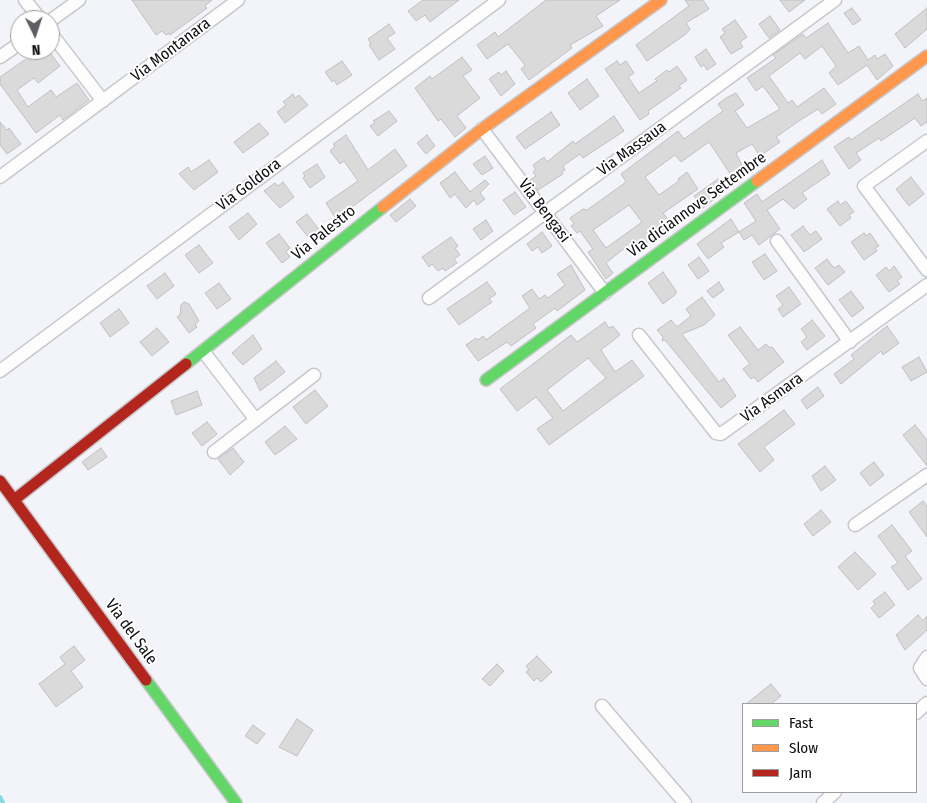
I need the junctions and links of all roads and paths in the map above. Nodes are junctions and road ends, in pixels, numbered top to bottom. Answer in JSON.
{"nodes":[{"id":1,"x":25,"y":0,"type":"edge"},
{"id":2,"x":79,"y":0,"type":"edge"},
{"id":3,"x":238,"y":0,"type":"edge"},
{"id":4,"x":499,"y":0,"type":"edge"},
{"id":5,"x":661,"y":0,"type":"edge"},
{"id":6,"x":835,"y":0,"type":"edge"},
{"id":7,"x":33,"y":10,"type":"edge"},
{"id":8,"x":60,"y":14,"type":"edge"},
{"id":9,"x":60,"y":45,"type":"edge"},
{"id":10,"x":927,"y":56,"type":"edge"},
{"id":11,"x":103,"y":101,"type":"junction"},
{"id":12,"x":482,"y":129,"type":"junction"},
{"id":13,"x":927,"y":141,"type":"edge"},
{"id":14,"x":0,"y":178,"type":"edge"},
{"id":15,"x":545,"y":214,"type":"junction"},
{"id":16,"x":777,"y":241,"type":"dead end"},
{"id":17,"x":927,"y":270,"type":"edge"},
{"id":18,"x":927,"y":285,"type":"edge"},
{"id":19,"x":605,"y":293,"type":"junction"},
{"id":20,"x":429,"y":298,"type":"dead end"},
{"id":21,"x":638,"y":335,"type":"dead end"},
{"id":22,"x":850,"y":342,"type":"junction"},
{"id":23,"x":203,"y":351,"type":"junction"},
{"id":24,"x":0,"y":371,"type":"edge"},
{"id":25,"x":314,"y":375,"type":"dead end"},
{"id":26,"x":486,"y":380,"type":"dead end"},
{"id":27,"x":256,"y":420,"type":"junction"},
{"id":28,"x":214,"y":452,"type":"dead end"},
{"id":29,"x":927,"y":475,"type":"edge"},
{"id":30,"x":0,"y":481,"type":"edge"},
{"id":31,"x":14,"y":500,"type":"junction"},
{"id":32,"x":855,"y":525,"type":"dead end"},
{"id":33,"x":927,"y":657,"type":"edge"},
{"id":34,"x":927,"y":679,"type":"edge"},
{"id":35,"x":927,"y":702,"type":"edge"},
{"id":36,"x":602,"y":706,"type":"dead end"},
{"id":37,"x":917,"y":712,"type":"edge"},
{"id":38,"x":833,"y":793,"type":"edge"},
{"id":39,"x":236,"y":803,"type":"edge"},
{"id":40,"x":685,"y":803,"type":"edge"},
{"id":41,"x":823,"y":803,"type":"edge"}],
"edges":[{"from":1,"to":7,"type":"street"},
{"from":2,"to":8,"type":"street"},
{"from":3,"to":11,"type":"street","name":"Via Montanara"},
{"from":4,"to":24,"type":"street","name":"Via Goldora"},
{"from":5,"to":12,"type":"street","name":"Via Palestro"},
{"from":6,"to":15,"type":"street","name":"Via Massaua"},
{"from":9,"to":11,"type":"street"},
{"from":10,"to":19,"type":"street","name":"Via diciannove Settembre"},
{"from":11,"to":14,"type":"street","name":"Via Montanara"},
{"from":12,"to":15,"type":"street","name":"Via Bengasi"},
{"from":12,"to":23,"type":"street","name":"Via Palestro"},
{"from":13,"to":17,"type":"street"},
{"from":15,"to":19,"type":"street","name":"Via Bengasi"},
{"from":15,"to":20,"type":"street","name":"Via Massaua"},
{"from":16,"to":22,"type":"street"},
{"from":18,"to":22,"type":"street","name":"Via Asmara"},
{"from":19,"to":26,"type":"street","name":"Via diciannove Settembre"},
{"from":21,"to":22,"type":"street","name":"Via Asmara"},
{"from":23,"to":27,"type":"street"},
{"from":23,"to":31,"type":"street","name":"Via Palestro"},
{"from":25,"to":27,"type":"street"},
{"from":27,"to":28,"type":"street"},
{"from":29,"to":32,"type":"street"},
{"from":30,"to":31,"type":"street","name":"Via del Sale"},
{"from":31,"to":39,"type":"street","name":"Via del Sale"},
{"from":33,"to":34,"type":"street"},
{"from":35,"to":37,"type":"street"},
{"from":36,"to":40,"type":"street"},
{"from":38,"to":41,"type":"street"}]}
